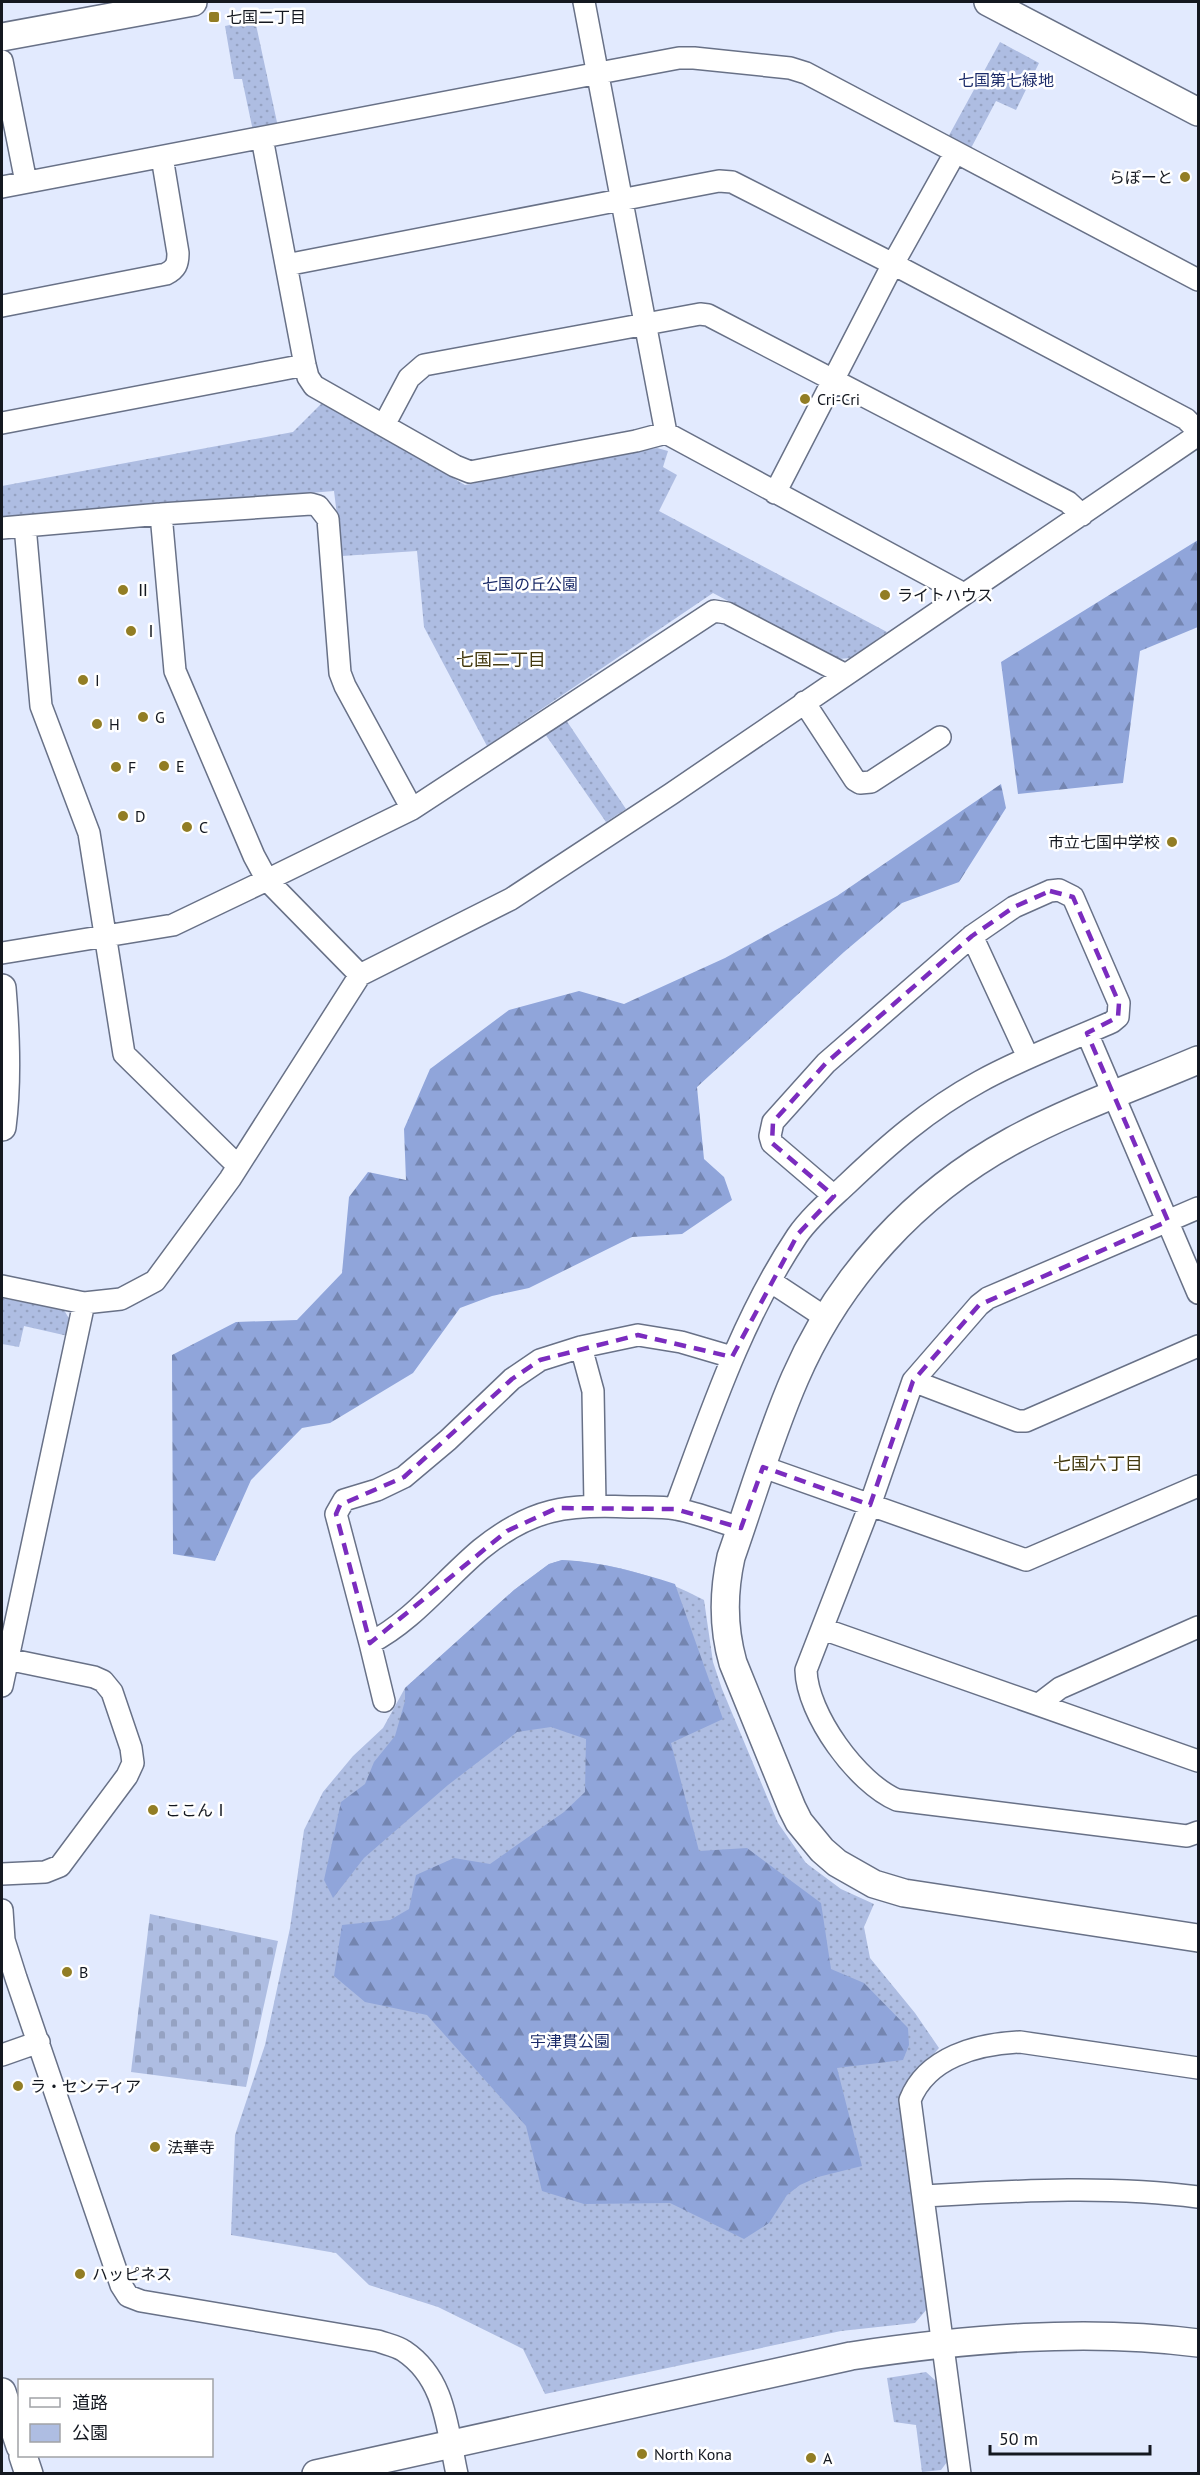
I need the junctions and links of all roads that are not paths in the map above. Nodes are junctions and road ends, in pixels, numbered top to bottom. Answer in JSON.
{"nodes":[{"id":1,"x":193,"y":2,"type":"edge"},
{"id":2,"x":584,"y":2,"type":"edge"},
{"id":3,"x":988,"y":2,"type":"edge"},
{"id":4,"x":2,"y":37,"type":"edge"},
{"id":5,"x":2,"y":61,"type":"edge"},
{"id":6,"x":598,"y":73,"type":"junction"},
{"id":7,"x":1198,"y":112,"type":"edge"},
{"id":8,"x":262,"y":138,"type":"junction"},
{"id":9,"x":955,"y":153,"type":"junction"},
{"id":10,"x":162,"y":157,"type":"junction"},
{"id":11,"x":26,"y":182,"type":"junction"},
{"id":12,"x":2,"y":187,"type":"edge"},
{"id":13,"x":622,"y":201,"type":"junction"},
{"id":14,"x":893,"y":264,"type":"junction"},
{"id":15,"x":286,"y":265,"type":"junction"},
{"id":16,"x":1198,"y":280,"type":"edge"},
{"id":17,"x":2,"y":306,"type":"edge"},
{"id":18,"x":644,"y":322,"type":"junction"},
{"id":19,"x":305,"y":365,"type":"junction"},
{"id":20,"x":834,"y":380,"type":"junction"},
{"id":21,"x":2,"y":423,"type":"edge"},
{"id":22,"x":384,"y":425,"type":"junction"},
{"id":23,"x":666,"y":433,"type":"junction"},
{"id":24,"x":1198,"y":433,"type":"edge"},
{"id":25,"x":775,"y":493,"type":"junction"},
{"id":26,"x":161,"y":514,"type":"junction"},
{"id":27,"x":1082,"y":515,"type":"junction"},
{"id":28,"x":25,"y":526,"type":"junction"},
{"id":29,"x":2,"y":528,"type":"edge"},
{"id":30,"x":964,"y":594,"type":"junction"},
{"id":31,"x":844,"y":674,"type":"junction"},
{"id":32,"x":804,"y":702,"type":"junction"},
{"id":33,"x":940,"y":737,"type":"dead end"},
{"id":34,"x":412,"y":809,"type":"junction"},
{"id":35,"x":267,"y":880,"type":"junction"},
{"id":36,"x":972,"y":936,"type":"junction"},
{"id":37,"x":107,"y":937,"type":"junction"},
{"id":38,"x":2,"y":953,"type":"edge"},
{"id":39,"x":360,"y":975,"type":"junction"},
{"id":40,"x":2,"y":988,"type":"edge"},
{"id":41,"x":1088,"y":1033,"type":"junction"},
{"id":42,"x":1028,"y":1057,"type":"junction"},
{"id":43,"x":1198,"y":1060,"type":"edge"},
{"id":44,"x":1115,"y":1095,"type":"junction"},
{"id":45,"x":2,"y":1127,"type":"edge"},
{"id":46,"x":238,"y":1167,"type":"junction"},
{"id":47,"x":834,"y":1196,"type":"junction"},
{"id":48,"x":1198,"y":1208,"type":"edge"},
{"id":49,"x":1168,"y":1221,"type":"junction"},
{"id":50,"x":770,"y":1281,"type":"junction"},
{"id":51,"x":2,"y":1286,"type":"edge"},
{"id":52,"x":1198,"y":1293,"type":"edge"},
{"id":53,"x":84,"y":1303,"type":"junction"},
{"id":54,"x":826,"y":1318,"type":"junction"},
{"id":55,"x":1198,"y":1346,"type":"edge"},
{"id":56,"x":581,"y":1347,"type":"junction"},
{"id":57,"x":732,"y":1357,"type":"junction"},
{"id":58,"x":913,"y":1382,"type":"junction"},
{"id":59,"x":763,"y":1467,"type":"junction"},
{"id":60,"x":1198,"y":1486,"type":"edge"},
{"id":61,"x":595,"y":1505,"type":"junction"},
{"id":62,"x":870,"y":1505,"type":"junction"},
{"id":63,"x":675,"y":1509,"type":"junction"},
{"id":64,"x":741,"y":1528,"type":"junction"},
{"id":65,"x":1198,"y":1627,"type":"edge"},
{"id":66,"x":823,"y":1629,"type":"junction"},
{"id":67,"x":370,"y":1643,"type":"junction"},
{"id":68,"x":4,"y":1659,"type":"edge"},
{"id":69,"x":2,"y":1686,"type":"edge"},
{"id":70,"x":384,"y":1701,"type":"dead end"},
{"id":71,"x":1040,"y":1704,"type":"junction"},
{"id":72,"x":1198,"y":1761,"type":"edge"},
{"id":73,"x":1198,"y":1832,"type":"edge"},
{"id":74,"x":2,"y":1874,"type":"edge"},
{"id":75,"x":2,"y":1910,"type":"edge"},
{"id":76,"x":1198,"y":1938,"type":"edge"},
{"id":77,"x":39,"y":2042,"type":"junction"},
{"id":78,"x":2,"y":2055,"type":"edge"},
{"id":79,"x":1198,"y":2068,"type":"edge"},
{"id":80,"x":923,"y":2196,"type":"junction"},
{"id":81,"x":1198,"y":2197,"type":"edge"},
{"id":82,"x":1198,"y":2343,"type":"edge"},
{"id":83,"x":942,"y":2344,"type":"junction"},
{"id":84,"x":2,"y":2392,"type":"edge"},
{"id":85,"x":18,"y":2440,"type":"edge"},
{"id":86,"x":451,"y":2444,"type":"junction"},
{"id":87,"x":23,"y":2457,"type":"edge"},
{"id":88,"x":29,"y":2474,"type":"edge"},
{"id":89,"x":316,"y":2474,"type":"edge"},
{"id":90,"x":457,"y":2474,"type":"edge"},
{"id":91,"x":960,"y":2474,"type":"edge"}],
"edges":[{"from":1,"to":4,"type":"street"},
{"from":2,"to":6,"type":"street"},
{"from":3,"to":7,"type":"street"},
{"from":5,"to":11,"type":"street"},
{"from":6,"to":8,"type":"street"},
{"from":6,"to":9,"type":"street"},
{"from":6,"to":13,"type":"street"},
{"from":8,"to":10,"type":"street"},
{"from":8,"to":15,"type":"street"},
{"from":9,"to":14,"type":"street"},
{"from":9,"to":16,"type":"street"},
{"from":10,"to":11,"type":"street"},
{"from":10,"to":17,"type":"street"},
{"from":11,"to":12,"type":"street"},
{"from":13,"to":14,"type":"street"},
{"from":13,"to":15,"type":"street"},
{"from":13,"to":18,"type":"street"},
{"from":14,"to":20,"type":"street"},
{"from":14,"to":24,"type":"street"},
{"from":15,"to":19,"type":"street"},
{"from":18,"to":20,"type":"street"},
{"from":18,"to":22,"type":"street"},
{"from":18,"to":23,"type":"street"},
{"from":19,"to":21,"type":"street"},
{"from":19,"to":22,"type":"street"},
{"from":20,"to":25,"type":"street"},
{"from":20,"to":27,"type":"street"},
{"from":22,"to":23,"type":"street"},
{"from":23,"to":25,"type":"street"},
{"from":24,"to":27,"type":"street"},
{"from":25,"to":30,"type":"street"},
{"from":26,"to":28,"type":"street"},
{"from":26,"to":34,"type":"street"},
{"from":26,"to":35,"type":"street"},
{"from":27,"to":30,"type":"street"},
{"from":28,"to":29,"type":"street"},
{"from":28,"to":37,"type":"street"},
{"from":30,"to":31,"type":"street"},
{"from":31,"to":32,"type":"street"},
{"from":31,"to":34,"type":"street"},
{"from":32,"to":33,"type":"street"},
{"from":32,"to":39,"type":"street"},
{"from":34,"to":35,"type":"street"},
{"from":35,"to":37,"type":"street"},
{"from":35,"to":39,"type":"street"},
{"from":36,"to":41,"type":"street"},
{"from":36,"to":42,"type":"street"},
{"from":36,"to":47,"type":"street"},
{"from":37,"to":38,"type":"street"},
{"from":37,"to":46,"type":"street"},
{"from":39,"to":46,"type":"street"},
{"from":40,"to":45,"type":"street"},
{"from":41,"to":42,"type":"street"},
{"from":41,"to":44,"type":"street"},
{"from":42,"to":47,"type":"street"},
{"from":43,"to":44,"type":"street"},
{"from":44,"to":49,"type":"street"},
{"from":44,"to":54,"type":"street"},
{"from":46,"to":53,"type":"street"},
{"from":47,"to":50,"type":"street"},
{"from":48,"to":49,"type":"street"},
{"from":49,"to":52,"type":"street"},
{"from":49,"to":58,"type":"street"},
{"from":50,"to":54,"type":"street"},
{"from":50,"to":57,"type":"street"},
{"from":51,"to":53,"type":"street"},
{"from":53,"to":68,"type":"street"},
{"from":54,"to":59,"type":"street"},
{"from":55,"to":58,"type":"street"},
{"from":56,"to":57,"type":"street"},
{"from":56,"to":61,"type":"street"},
{"from":56,"to":67,"type":"street"},
{"from":57,"to":63,"type":"street"},
{"from":58,"to":62,"type":"street"},
{"from":59,"to":62,"type":"street"},
{"from":59,"to":64,"type":"street"},
{"from":60,"to":62,"type":"street"},
{"from":61,"to":63,"type":"street"},
{"from":61,"to":67,"type":"street"},
{"from":62,"to":66,"type":"street"},
{"from":63,"to":64,"type":"street"},
{"from":64,"to":76,"type":"street"},
{"from":65,"to":71,"type":"street"},
{"from":66,"to":71,"type":"street"},
{"from":66,"to":73,"type":"street"},
{"from":67,"to":70,"type":"street"},
{"from":68,"to":69,"type":"street"},
{"from":68,"to":74,"type":"street"},
{"from":71,"to":72,"type":"street"},
{"from":75,"to":77,"type":"street"},
{"from":77,"to":78,"type":"street"},
{"from":77,"to":86,"type":"street"},
{"from":79,"to":80,"type":"street"},
{"from":80,"to":81,"type":"street"},
{"from":80,"to":83,"type":"street"},
{"from":82,"to":83,"type":"street"},
{"from":83,"to":86,"type":"street"},
{"from":83,"to":91,"type":"street"},
{"from":84,"to":85,"type":"street"},
{"from":86,"to":89,"type":"street"},
{"from":86,"to":90,"type":"street"},
{"from":87,"to":88,"type":"street"}]}
